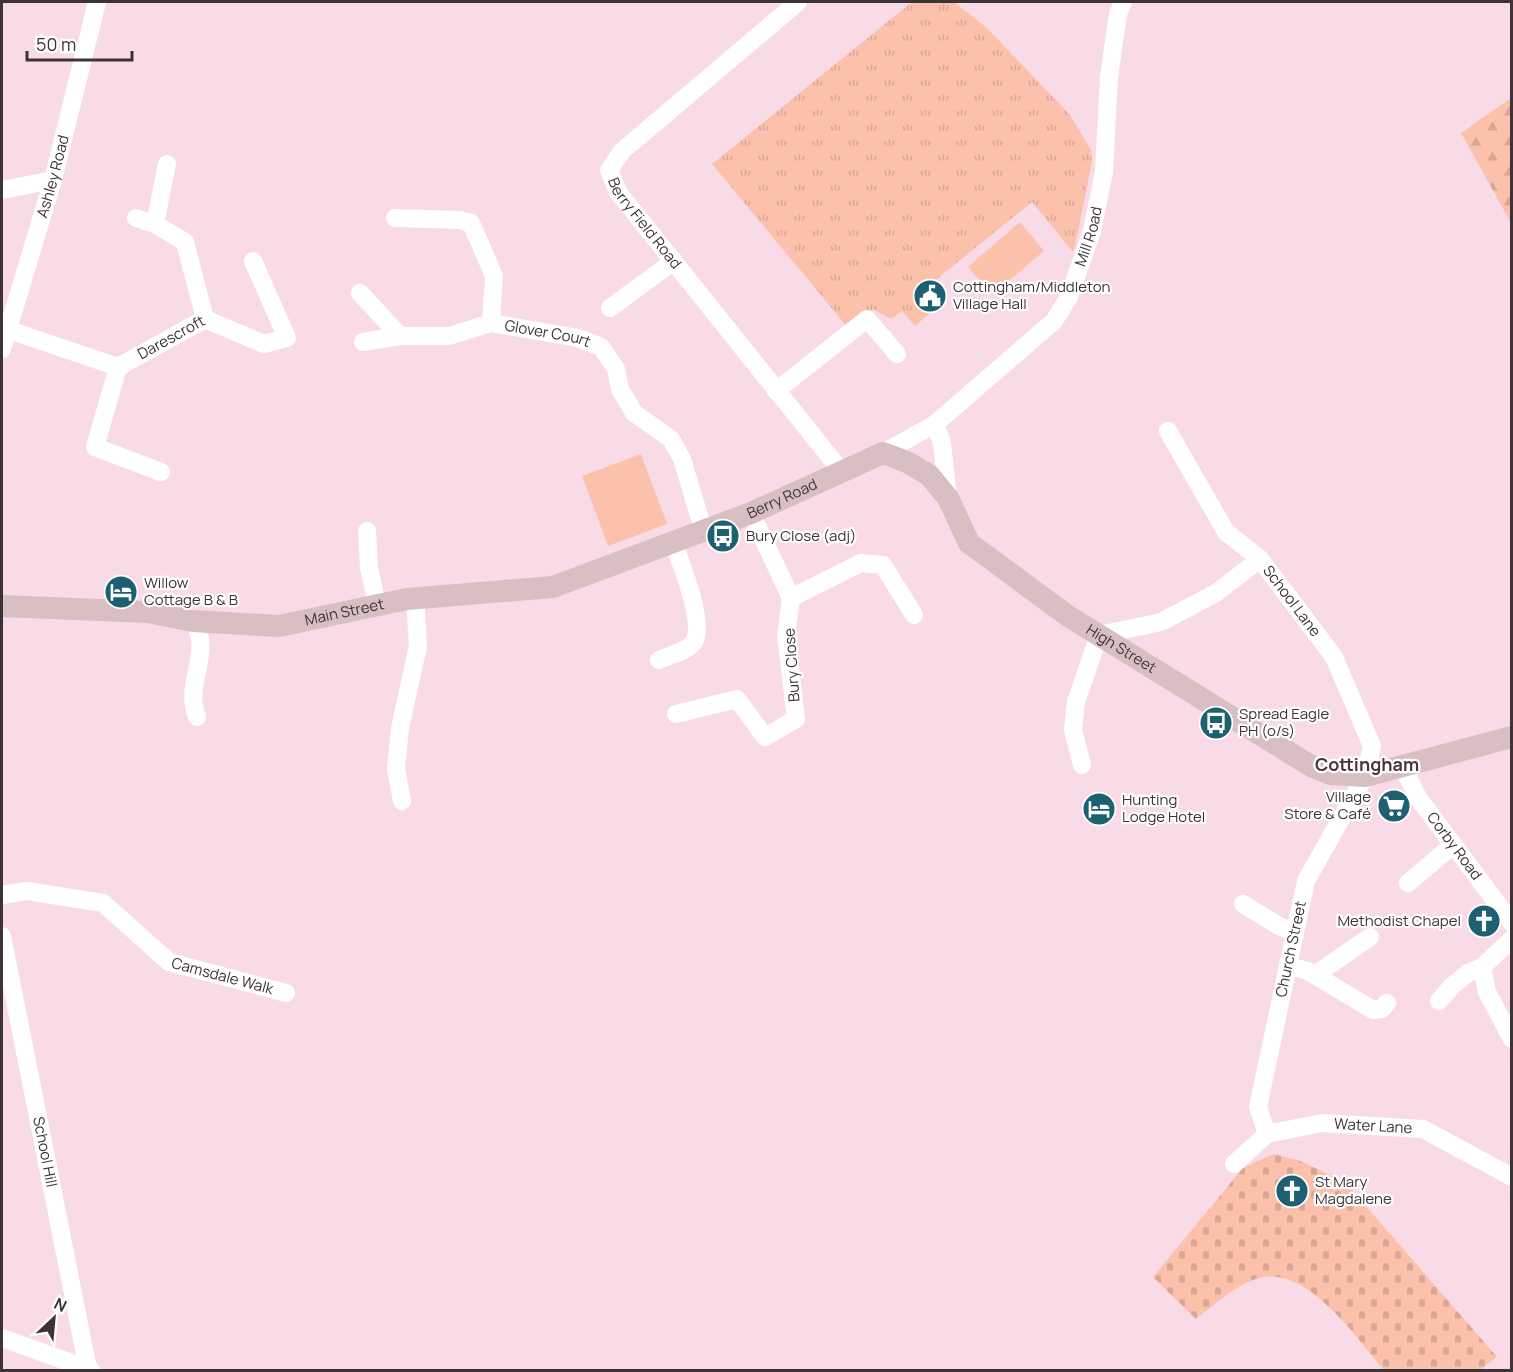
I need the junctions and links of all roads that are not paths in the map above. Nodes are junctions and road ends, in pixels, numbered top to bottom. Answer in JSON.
{"nodes":[{"id":1,"x":97,"y":2,"type":"edge"},
{"id":2,"x":798,"y":2,"type":"edge"},
{"id":3,"x":1123,"y":2,"type":"edge"},
{"id":4,"x":167,"y":164,"type":"dead end"},
{"id":5,"x":53,"y":180,"type":"junction"},
{"id":6,"x":2,"y":190,"type":"edge"},
{"id":7,"x":136,"y":218,"type":"dead end"},
{"id":8,"x":395,"y":218,"type":"dead end"},
{"id":9,"x":155,"y":224,"type":"junction"},
{"id":10,"x":253,"y":261,"type":"dead end"},
{"id":11,"x":674,"y":261,"type":"junction"},
{"id":12,"x":360,"y":293,"type":"dead end"},
{"id":13,"x":610,"y":308,"type":"dead end"},
{"id":14,"x":205,"y":319,"type":"junction"},
{"id":15,"x":491,"y":323,"type":"junction"},
{"id":16,"x":9,"y":330,"type":"junction"},
{"id":17,"x":400,"y":336,"type":"junction"},
{"id":18,"x":363,"y":342,"type":"dead end"},
{"id":19,"x":2,"y":349,"type":"edge"},
{"id":20,"x":897,"y":354,"type":"dead end"},
{"id":21,"x":118,"y":367,"type":"junction"},
{"id":22,"x":776,"y":391,"type":"junction"},
{"id":23,"x":935,"y":424,"type":"junction"},
{"id":24,"x":1168,"y":431,"type":"dead end"},
{"id":25,"x":883,"y":453,"type":"junction"},
{"id":26,"x":161,"y":472,"type":"dead end"},
{"id":27,"x":842,"y":472,"type":"junction"},
{"id":28,"x":948,"y":498,"type":"junction"},
{"id":29,"x":751,"y":513,"type":"junction"},
{"id":30,"x":703,"y":529,"type":"junction"},
{"id":31,"x":367,"y":531,"type":"dead end"},
{"id":32,"x":676,"y":540,"type":"junction"},
{"id":33,"x":1260,"y":559,"type":"junction"},
{"id":34,"x":415,"y":598,"type":"junction"},
{"id":35,"x":791,"y":598,"type":"junction"},
{"id":36,"x":376,"y":604,"type":"junction"},
{"id":37,"x":2,"y":606,"type":"edge"},
{"id":38,"x":914,"y":615,"type":"dead end"},
{"id":39,"x":193,"y":621,"type":"junction"},
{"id":40,"x":1099,"y":635,"type":"junction"},
{"id":41,"x":659,"y":660,"type":"dead end"},
{"id":42,"x":676,"y":714,"type":"dead end"},
{"id":43,"x":197,"y":717,"type":"dead end"},
{"id":44,"x":1512,"y":737,"type":"edge"},
{"id":45,"x":1082,"y":765,"type":"dead end"},
{"id":46,"x":1402,"y":766,"type":"junction"},
{"id":47,"x":1365,"y":776,"type":"junction"},
{"id":48,"x":402,"y":801,"type":"dead end"},
{"id":49,"x":1453,"y":845,"type":"junction"},
{"id":50,"x":1408,"y":883,"type":"dead end"},
{"id":51,"x":2,"y":895,"type":"edge"},
{"id":52,"x":1243,"y":904,"type":"dead end"},
{"id":53,"x":1512,"y":923,"type":"edge"},
{"id":54,"x":1295,"y":933,"type":"junction"},
{"id":55,"x":2,"y":936,"type":"edge"},
{"id":56,"x":1370,"y":937,"type":"dead end"},
{"id":57,"x":1512,"y":939,"type":"edge"},
{"id":58,"x":1288,"y":966,"type":"junction"},
{"id":59,"x":1482,"y":967,"type":"junction"},
{"id":60,"x":1315,"y":975,"type":"junction"},
{"id":61,"x":286,"y":993,"type":"dead end"},
{"id":62,"x":1439,"y":1000,"type":"dead end"},
{"id":63,"x":1387,"y":1004,"type":"dead end"},
{"id":64,"x":1512,"y":1039,"type":"edge"},
{"id":65,"x":1268,"y":1134,"type":"junction"},
{"id":66,"x":1234,"y":1164,"type":"dead end"},
{"id":67,"x":1512,"y":1177,"type":"edge"},
{"id":68,"x":2,"y":1338,"type":"edge"},
{"id":69,"x":89,"y":1370,"type":"edge"}],
"edges":[{"from":1,"to":5,"type":"street","name":"Ashley Road"},
{"from":2,"to":11,"type":"street","name":"Berry Field Road"},
{"from":3,"to":23,"type":"street","name":"Mill Road"},
{"from":4,"to":9,"type":"street"},
{"from":5,"to":6,"type":"street"},
{"from":5,"to":16,"type":"street","name":"Ashley Road"},
{"from":7,"to":9,"type":"street"},
{"from":8,"to":15,"type":"street","name":"Glover Court"},
{"from":9,"to":14,"type":"street"},
{"from":10,"to":14,"type":"street","name":"Darescroft"},
{"from":11,"to":13,"type":"street"},
{"from":11,"to":22,"type":"street","name":"Berry Field Road"},
{"from":12,"to":17,"type":"street"},
{"from":14,"to":21,"type":"street","name":"Darescroft"},
{"from":15,"to":17,"type":"street","name":"Glover Court"},
{"from":15,"to":30,"type":"street","name":"Glover Court"},
{"from":16,"to":19,"type":"street","name":"Ashley Road"},
{"from":16,"to":21,"type":"street","name":"Darescroft"},
{"from":17,"to":18,"type":"street","name":"Glover Court"},
{"from":20,"to":22,"type":"street"},
{"from":21,"to":26,"type":"street"},
{"from":22,"to":27,"type":"street","name":"Berry Field Road"},
{"from":23,"to":25,"type":"street","name":"Mill Road"},
{"from":23,"to":28,"type":"street"},
{"from":24,"to":33,"type":"street"},
{"from":25,"to":27,"type":"main road","name":"Berry Road"},
{"from":25,"to":28,"type":"main road","name":"High Street"},
{"from":27,"to":29,"type":"main road","name":"Berry Road"},
{"from":28,"to":40,"type":"main road","name":"High Street"},
{"from":29,"to":30,"type":"main road","name":"Berry Road"},
{"from":29,"to":35,"type":"street"},
{"from":30,"to":32,"type":"main road","name":"Berry Road"},
{"from":31,"to":36,"type":"street"},
{"from":32,"to":34,"type":"main road","name":"Main Street"},
{"from":32,"to":41,"type":"street"},
{"from":33,"to":40,"type":"street","name":"School Lane"},
{"from":33,"to":47,"type":"street","name":"School Lane"},
{"from":34,"to":36,"type":"main road","name":"Main Street"},
{"from":34,"to":48,"type":"street"},
{"from":35,"to":38,"type":"street"},
{"from":35,"to":42,"type":"street","name":"Bury Close"},
{"from":36,"to":39,"type":"main road","name":"Main Street"},
{"from":37,"to":39,"type":"main road","name":"Main Street"},
{"from":39,"to":43,"type":"street"},
{"from":40,"to":45,"type":"street"},
{"from":40,"to":47,"type":"main road","name":"High Street"},
{"from":44,"to":46,"type":"main road","name":"High Street"},
{"from":46,"to":47,"type":"main road","name":"High Street"},
{"from":46,"to":49,"type":"street","name":"Corby Road"},
{"from":47,"to":54,"type":"street","name":"Church Street"},
{"from":49,"to":50,"type":"street"},
{"from":49,"to":53,"type":"street","name":"Corby Road"},
{"from":51,"to":61,"type":"street","name":"Camsdale Walk"},
{"from":52,"to":54,"type":"street"},
{"from":54,"to":58,"type":"street","name":"Church Street"},
{"from":55,"to":69,"type":"street","name":"School Hill"},
{"from":56,"to":60,"type":"street"},
{"from":57,"to":59,"type":"street"},
{"from":58,"to":60,"type":"street"},
{"from":58,"to":65,"type":"street","name":"Church Street"},
{"from":59,"to":62,"type":"street"},
{"from":59,"to":64,"type":"street"},
{"from":60,"to":63,"type":"street"},
{"from":65,"to":66,"type":"street","name":"Water Lane"},
{"from":65,"to":67,"type":"street","name":"Water Lane"},
{"from":68,"to":69,"type":"street"}]}
